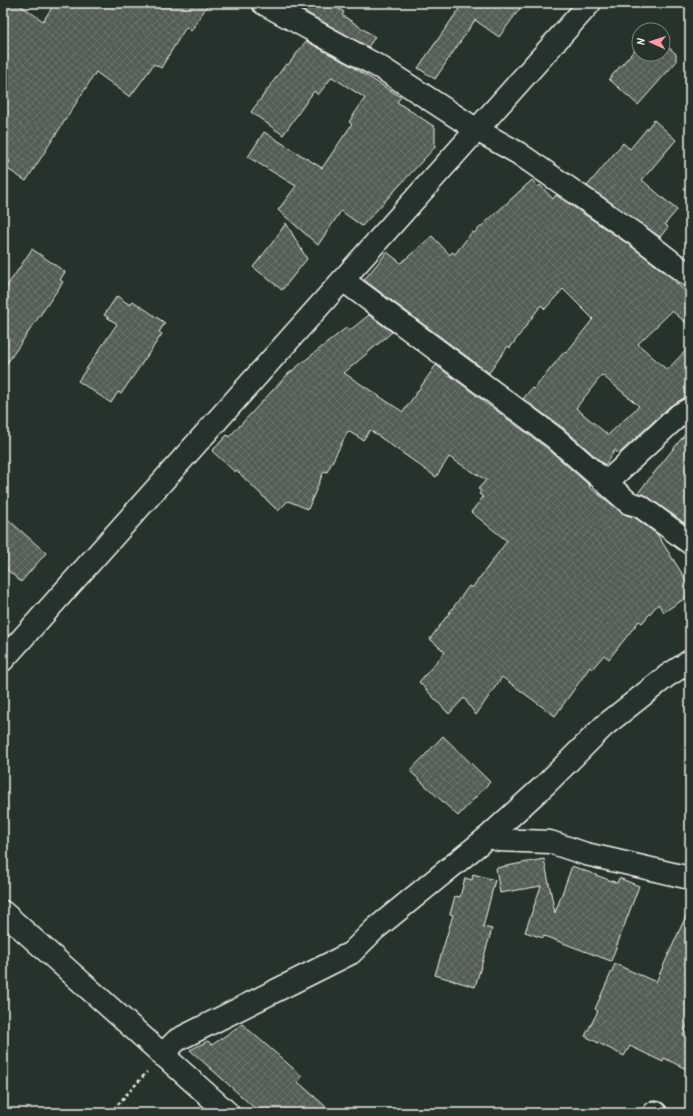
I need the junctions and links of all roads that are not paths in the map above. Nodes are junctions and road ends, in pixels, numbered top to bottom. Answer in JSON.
{"nodes":[{"id":1,"x":263,"y":3,"type":"edge"},
{"id":2,"x":590,"y":3,"type":"edge"},
{"id":3,"x":477,"y":130,"type":"junction"},
{"id":4,"x":690,"y":276,"type":"edge"},
{"id":5,"x":343,"y":280,"type":"junction"},
{"id":6,"x":690,"y":409,"type":"edge"},
{"id":7,"x":606,"y":483,"type":"junction"},
{"id":8,"x":690,"y":543,"type":"edge"},
{"id":9,"x":3,"y":660,"type":"edge"},
{"id":10,"x":690,"y":660,"type":"edge"},
{"id":11,"x":489,"y":836,"type":"junction"},
{"id":12,"x":690,"y":878,"type":"edge"},
{"id":13,"x":3,"y":912,"type":"edge"},
{"id":14,"x":162,"y":1055,"type":"junction"},
{"id":15,"x":228,"y":1113,"type":"edge"}],
"edges":[{"from":1,"to":3,"type":"street"},
{"from":2,"to":3,"type":"street"},
{"from":3,"to":4,"type":"street"},
{"from":3,"to":5,"type":"street"},
{"from":5,"to":7,"type":"street"},
{"from":5,"to":9,"type":"street"},
{"from":6,"to":7,"type":"street"},
{"from":7,"to":8,"type":"street"},
{"from":10,"to":11,"type":"street"},
{"from":11,"to":12,"type":"street"},
{"from":11,"to":14,"type":"street"},
{"from":13,"to":14,"type":"street"},
{"from":14,"to":15,"type":"street"}]}
